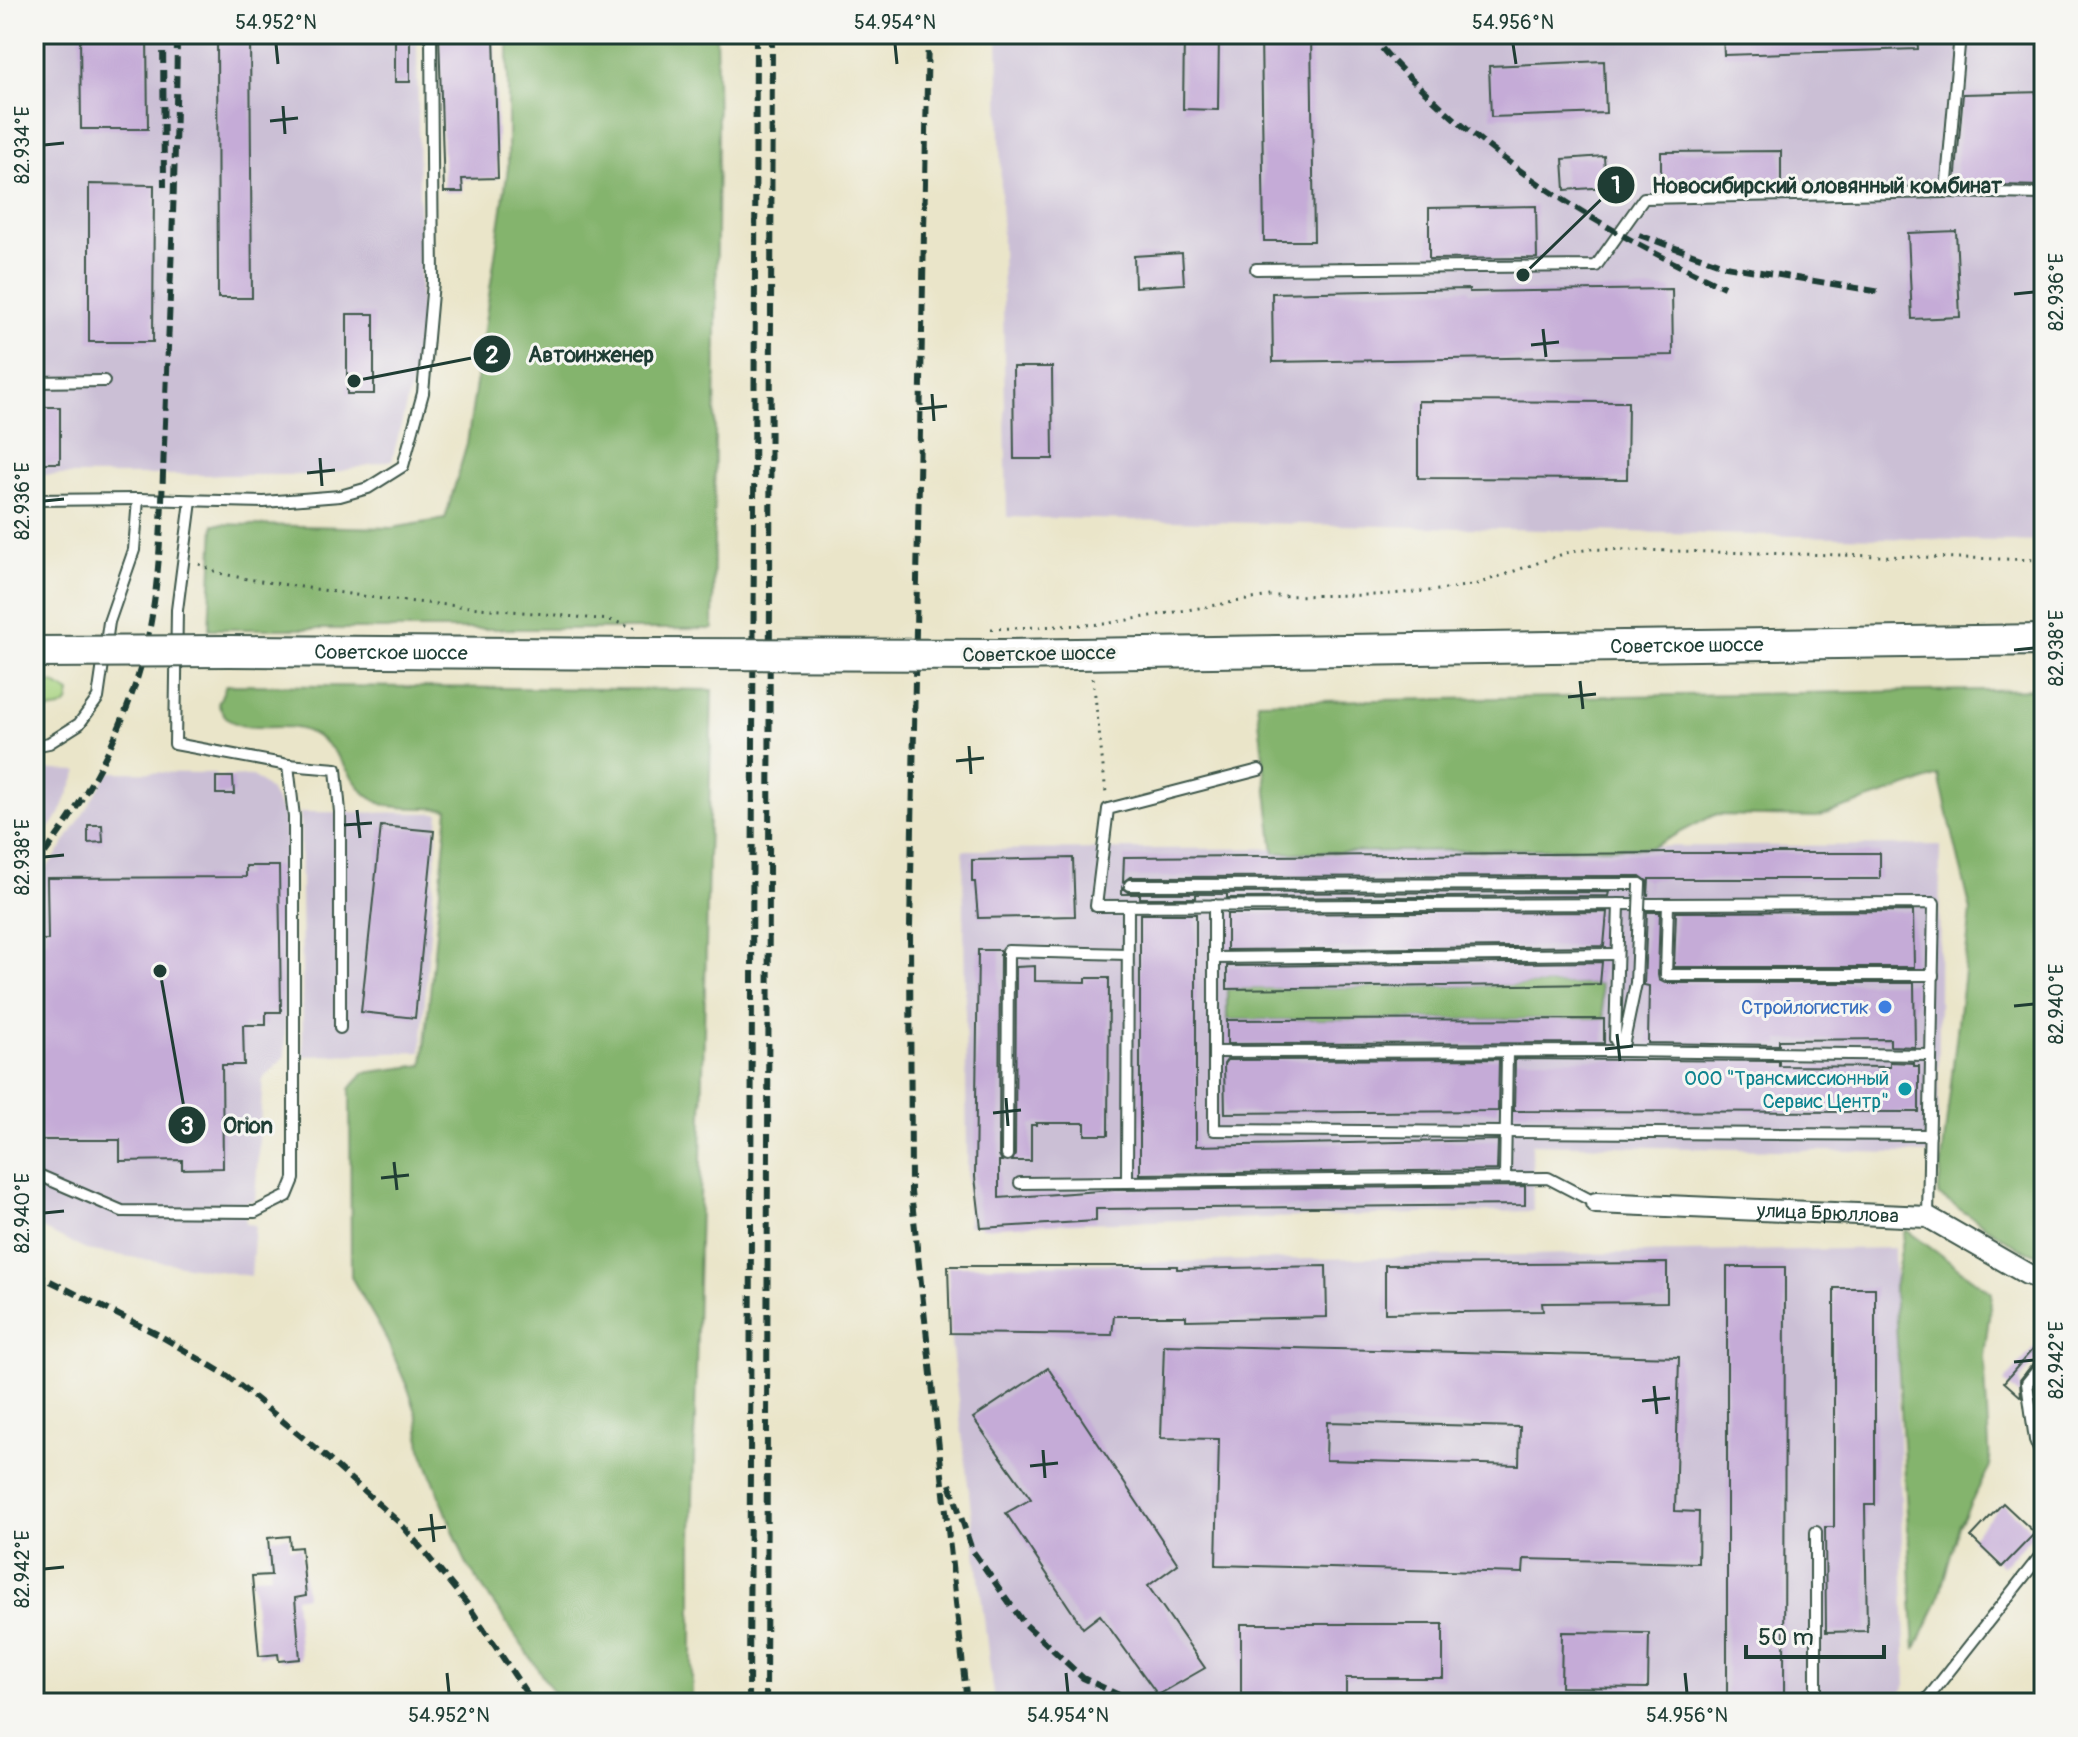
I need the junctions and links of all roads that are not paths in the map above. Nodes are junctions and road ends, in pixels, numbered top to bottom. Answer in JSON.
{"nodes":[{"id":1,"x":431,"y":34,"type":"edge"},
{"id":2,"x":1960,"y":34,"type":"edge"},
{"id":3,"x":2028,"y":34,"type":"edge"},
{"id":4,"x":2044,"y":35,"type":"edge"},
{"id":5,"x":1946,"y":192,"type":"junction"},
{"id":6,"x":2044,"y":194,"type":"edge"},
{"id":7,"x":1256,"y":269,"type":"dead end"},
{"id":8,"x":104,"y":381,"type":"dead end"},
{"id":9,"x":34,"y":382,"type":"edge"},
{"id":10,"x":138,"y":499,"type":"junction"},
{"id":11,"x":34,"y":500,"type":"edge"},
{"id":12,"x":191,"y":501,"type":"junction"},
{"id":13,"x":2044,"y":640,"type":"edge"},
{"id":14,"x":34,"y":652,"type":"edge"},
{"id":15,"x":34,"y":746,"type":"edge"},
{"id":16,"x":288,"y":765,"type":"junction"},
{"id":17,"x":1259,"y":770,"type":"dead end"},
{"id":18,"x":1130,"y":885,"type":"dead end"},
{"id":19,"x":1619,"y":904,"type":"junction"},
{"id":20,"x":1668,"y":904,"type":"junction"},
{"id":21,"x":1214,"y":905,"type":"junction"},
{"id":22,"x":1128,"y":906,"type":"junction"},
{"id":23,"x":1127,"y":954,"type":"junction"},
{"id":24,"x":1617,"y":954,"type":"junction"},
{"id":25,"x":1214,"y":958,"type":"junction"},
{"id":26,"x":1933,"y":975,"type":"junction"},
{"id":27,"x":340,"y":1028,"type":"dead end"},
{"id":28,"x":1622,"y":1051,"type":"junction"},
{"id":29,"x":1214,"y":1052,"type":"junction"},
{"id":30,"x":1507,"y":1053,"type":"junction"},
{"id":31,"x":1931,"y":1055,"type":"junction"},
{"id":32,"x":1507,"y":1132,"type":"junction"},
{"id":33,"x":1930,"y":1135,"type":"junction"},
{"id":34,"x":1007,"y":1155,"type":"dead end"},
{"id":35,"x":34,"y":1173,"type":"edge"},
{"id":36,"x":1505,"y":1177,"type":"junction"},
{"id":37,"x":1127,"y":1182,"type":"junction"},
{"id":38,"x":1020,"y":1183,"type":"dead end"},
{"id":39,"x":1596,"y":1203,"type":"joint"},
{"id":40,"x":1928,"y":1217,"type":"junction"},
{"id":41,"x":2044,"y":1280,"type":"edge"},
{"id":42,"x":2044,"y":1362,"type":"edge"},
{"id":43,"x":2044,"y":1461,"type":"edge"},
{"id":44,"x":1816,"y":1532,"type":"dead end"},
{"id":45,"x":2044,"y":1551,"type":"edge"},
{"id":46,"x":1816,"y":1703,"type":"edge"},
{"id":47,"x":1924,"y":1703,"type":"edge"}],
"edges":[{"from":1,"to":12,"type":"lane"},
{"from":2,"to":5,"type":"lane"},
{"from":3,"to":4,"type":"lane"},
{"from":5,"to":6,"type":"lane"},
{"from":5,"to":7,"type":"lane"},
{"from":8,"to":9,"type":"lane"},
{"from":10,"to":11,"type":"lane"},
{"from":10,"to":12,"type":"lane"},
{"from":10,"to":15,"type":"lane"},
{"from":12,"to":16,"type":"lane"},
{"from":13,"to":14,"type":"main road","name":"Советское шоссе","bridge":true},
{"from":16,"to":27,"type":"lane"},
{"from":16,"to":35,"type":"lane"},
{"from":17,"to":22,"type":"lane"},
{"from":18,"to":28,"type":"lane","bridge":true},
{"from":19,"to":20,"type":"lane"},
{"from":19,"to":21,"type":"lane"},
{"from":19,"to":24,"type":"lane"},
{"from":20,"to":26,"type":"lane"},
{"from":20,"to":26,"type":"lane"},
{"from":21,"to":22,"type":"lane"},
{"from":21,"to":25,"type":"lane"},
{"from":22,"to":23,"type":"lane"},
{"from":23,"to":34,"type":"lane"},
{"from":23,"to":37,"type":"lane"},
{"from":24,"to":25,"type":"lane"},
{"from":24,"to":28,"type":"lane"},
{"from":25,"to":29,"type":"lane"},
{"from":26,"to":31,"type":"lane"},
{"from":28,"to":30,"type":"lane"},
{"from":28,"to":31,"type":"lane"},
{"from":29,"to":30,"type":"lane"},
{"from":29,"to":32,"type":"lane"},
{"from":30,"to":32,"type":"lane"},
{"from":31,"to":33,"type":"lane"},
{"from":32,"to":33,"type":"lane"},
{"from":32,"to":36,"type":"lane"},
{"from":33,"to":40,"type":"lane"},
{"from":36,"to":37,"type":"lane"},
{"from":36,"to":39,"type":"lane"},
{"from":37,"to":38,"type":"lane"},
{"from":39,"to":40,"type":"street","name":"улица Брюллова"},
{"from":40,"to":41,"type":"street","name":"улица Брюллова"},
{"from":42,"to":43,"type":"lane"},
{"from":44,"to":46,"type":"lane"},
{"from":45,"to":47,"type":"lane"}]}
